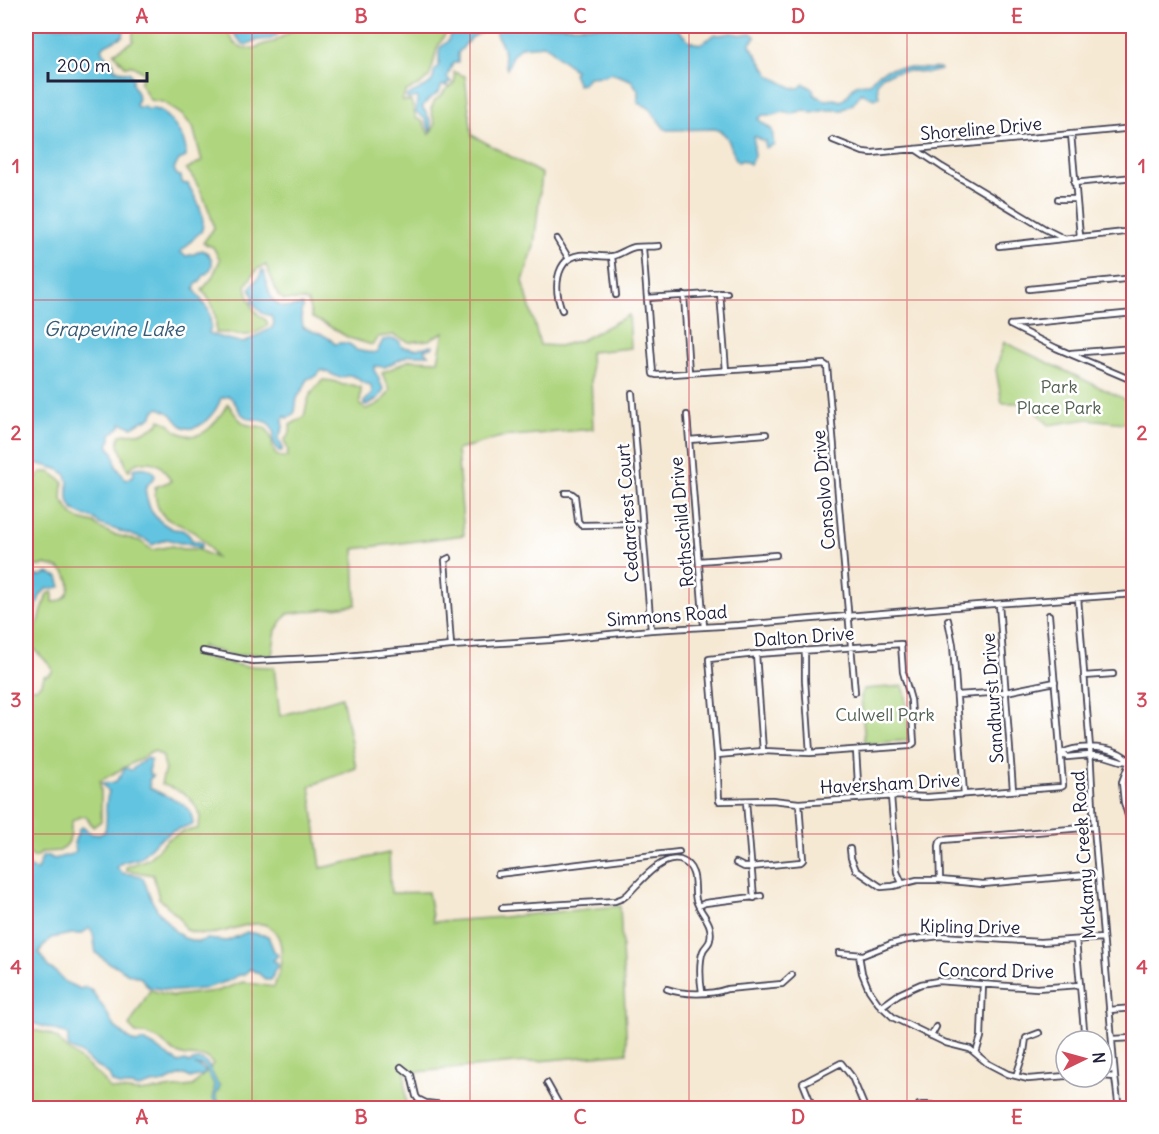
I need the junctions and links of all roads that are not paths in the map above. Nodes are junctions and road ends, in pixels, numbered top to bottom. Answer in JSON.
{"nodes":[{"id":1,"x":1134,"y":128,"type":"edge"},
{"id":2,"x":1071,"y":134,"type":"junction"},
{"id":3,"x":833,"y":140,"type":"dead end"},
{"id":4,"x":915,"y":149,"type":"junction"},
{"id":5,"x":1134,"y":177,"type":"edge"},
{"id":6,"x":1074,"y":183,"type":"junction"},
{"id":7,"x":1058,"y":199,"type":"dead end"},
{"id":8,"x":1076,"y":199,"type":"junction"},
{"id":9,"x":1134,"y":231,"type":"edge"},
{"id":10,"x":1080,"y":236,"type":"junction"},
{"id":11,"x":1063,"y":238,"type":"junction"},
{"id":12,"x":557,"y":239,"type":"dead end"},
{"id":13,"x":659,"y":246,"type":"dead end"},
{"id":14,"x":999,"y":246,"type":"dead end"},
{"id":15,"x":643,"y":248,"type":"junction"},
{"id":16,"x":612,"y":256,"type":"junction"},
{"id":17,"x":569,"y":259,"type":"junction"},
{"id":18,"x":1134,"y":278,"type":"edge"},
{"id":19,"x":1029,"y":289,"type":"dead end"},
{"id":20,"x":720,"y":293,"type":"junction"},
{"id":21,"x":727,"y":293,"type":"dead end"},
{"id":22,"x":616,"y":295,"type":"dead end"},
{"id":23,"x":684,"y":295,"type":"junction"},
{"id":24,"x":647,"y":298,"type":"junction"},
{"id":25,"x":562,"y":310,"type":"dead end"},
{"id":26,"x":1134,"y":313,"type":"edge"},
{"id":27,"x":1134,"y":348,"type":"edge"},
{"id":28,"x":1068,"y":353,"type":"junction"},
{"id":29,"x":726,"y":371,"type":"junction"},
{"id":30,"x":689,"y":373,"type":"junction"},
{"id":31,"x":1134,"y":381,"type":"edge"},
{"id":32,"x":633,"y":393,"type":"dead end"},
{"id":33,"x":687,"y":415,"type":"dead end"},
{"id":34,"x":766,"y":434,"type":"dead end"},
{"id":35,"x":689,"y":440,"type":"junction"},
{"id":36,"x":565,"y":493,"type":"dead end"},
{"id":37,"x":642,"y":524,"type":"junction"},
{"id":38,"x":776,"y":555,"type":"dead end"},
{"id":39,"x":449,"y":558,"type":"dead end"},
{"id":40,"x":699,"y":561,"type":"junction"},
{"id":41,"x":1134,"y":562,"type":"edge"},
{"id":42,"x":1133,"y":594,"type":"edge"},
{"id":43,"x":1078,"y":598,"type":"junction"},
{"id":44,"x":999,"y":604,"type":"junction"},
{"id":45,"x":1049,"y":615,"type":"dead end"},
{"id":46,"x":848,"y":616,"type":"junction"},
{"id":47,"x":948,"y":620,"type":"dead end"},
{"id":48,"x":704,"y":627,"type":"junction"},
{"id":49,"x":651,"y":630,"type":"junction"},
{"id":50,"x":452,"y":646,"type":"junction"},
{"id":51,"x":851,"y":647,"type":"junction"},
{"id":52,"x":805,"y":650,"type":"junction"},
{"id":53,"x":203,"y":651,"type":"dead end"},
{"id":54,"x":756,"y":654,"type":"junction"},
{"id":55,"x":1113,"y":674,"type":"dead end"},
{"id":56,"x":1084,"y":676,"type":"junction"},
{"id":57,"x":1055,"y":682,"type":"junction"},
{"id":58,"x":855,"y":692,"type":"dead end"},
{"id":59,"x":1006,"y":692,"type":"junction"},
{"id":60,"x":957,"y":695,"type":"junction"},
{"id":61,"x":1090,"y":748,"type":"junction"},
{"id":62,"x":856,"y":750,"type":"junction"},
{"id":63,"x":1134,"y":750,"type":"edge"},
{"id":64,"x":763,"y":752,"type":"junction"},
{"id":65,"x":810,"y":753,"type":"junction"},
{"id":66,"x":1060,"y":754,"type":"junction"},
{"id":67,"x":717,"y":755,"type":"junction"},
{"id":68,"x":1090,"y":755,"type":"junction"},
{"id":69,"x":1131,"y":761,"type":"edge"},
{"id":70,"x":1013,"y":790,"type":"junction"},
{"id":71,"x":964,"y":794,"type":"junction"},
{"id":72,"x":891,"y":796,"type":"junction"},
{"id":73,"x":859,"y":799,"type":"junction"},
{"id":74,"x":746,"y":801,"type":"junction"},
{"id":75,"x":799,"y":803,"type":"junction"},
{"id":76,"x":1094,"y":827,"type":"junction"},
{"id":77,"x":1134,"y":836,"type":"edge"},
{"id":78,"x":850,"y":849,"type":"dead end"},
{"id":79,"x":679,"y":852,"type":"dead end"},
{"id":80,"x":736,"y":864,"type":"dead end"},
{"id":81,"x":751,"y":867,"type":"junction"},
{"id":82,"x":498,"y":874,"type":"dead end"},
{"id":83,"x":1098,"y":874,"type":"junction"},
{"id":84,"x":940,"y":880,"type":"junction"},
{"id":85,"x":902,"y":883,"type":"junction"},
{"id":86,"x":761,"y":896,"type":"dead end"},
{"id":87,"x":754,"y":897,"type":"junction"},
{"id":88,"x":699,"y":906,"type":"junction"},
{"id":89,"x":502,"y":908,"type":"dead end"},
{"id":90,"x":1103,"y":938,"type":"junction"},
{"id":91,"x":1076,"y":940,"type":"junction"},
{"id":92,"x":839,"y":954,"type":"dead end"},
{"id":93,"x":859,"y":956,"type":"junction"},
{"id":94,"x":792,"y":975,"type":"dead end"},
{"id":95,"x":983,"y":984,"type":"junction"},
{"id":96,"x":1080,"y":985,"type":"junction"},
{"id":97,"x":668,"y":989,"type":"dead end"},
{"id":98,"x":702,"y":992,"type":"junction"},
{"id":99,"x":881,"y":1007,"type":"junction"},
{"id":100,"x":1134,"y":1008,"type":"edge"},
{"id":101,"x":1109,"y":1010,"type":"junction"},
{"id":102,"x":936,"y":1027,"type":"dead end"},
{"id":103,"x":1084,"y":1029,"type":"edge"},
{"id":104,"x":1111,"y":1029,"type":"edge"},
{"id":105,"x":1039,"y":1034,"type":"dead end"},
{"id":106,"x":931,"y":1036,"type":"junction"},
{"id":107,"x":1134,"y":1038,"type":"edge"},
{"id":108,"x":1114,"y":1039,"type":"edge"},
{"id":109,"x":976,"y":1053,"type":"junction"},
{"id":110,"x":402,"y":1067,"type":"dead end"},
{"id":111,"x":1114,"y":1069,"type":"edge"},
{"id":112,"x":1016,"y":1076,"type":"junction"},
{"id":113,"x":1054,"y":1077,"type":"edge"},
{"id":114,"x":1115,"y":1077,"type":"joint"},
{"id":115,"x":547,"y":1083,"type":"dead end"},
{"id":116,"x":919,"y":1105,"type":"dead end"},
{"id":117,"x":444,"y":1107,"type":"edge"},
{"id":118,"x":498,"y":1108,"type":"edge"},
{"id":119,"x":561,"y":1108,"type":"edge"},
{"id":120,"x":813,"y":1108,"type":"edge"},
{"id":121,"x":865,"y":1108,"type":"edge"},
{"id":122,"x":944,"y":1108,"type":"edge"},
{"id":123,"x":1121,"y":1108,"type":"edge"}],
"edges":[{"from":1,"to":2,"type":"street","name":"Shoreline Drive"},
{"from":2,"to":4,"type":"street","name":"Shoreline Drive"},
{"from":2,"to":6,"type":"street"},
{"from":3,"to":4,"type":"street","name":"Shoreline Drive"},
{"from":4,"to":11,"type":"street"},
{"from":5,"to":6,"type":"street"},
{"from":6,"to":8,"type":"street"},
{"from":7,"to":8,"type":"street"},
{"from":8,"to":10,"type":"street"},
{"from":9,"to":10,"type":"street"},
{"from":10,"to":11,"type":"street"},
{"from":11,"to":14,"type":"street"},
{"from":12,"to":17,"type":"street"},
{"from":13,"to":15,"type":"street"},
{"from":15,"to":16,"type":"street"},
{"from":15,"to":24,"type":"street"},
{"from":16,"to":17,"type":"street"},
{"from":16,"to":22,"type":"street"},
{"from":17,"to":25,"type":"street"},
{"from":18,"to":19,"type":"street"},
{"from":20,"to":21,"type":"street"},
{"from":20,"to":23,"type":"street"},
{"from":20,"to":29,"type":"street"},
{"from":23,"to":24,"type":"street"},
{"from":23,"to":30,"type":"street"},
{"from":24,"to":30,"type":"street"},
{"from":26,"to":28,"type":"street"},
{"from":27,"to":28,"type":"street"},
{"from":28,"to":31,"type":"street"},
{"from":29,"to":30,"type":"street"},
{"from":29,"to":46,"type":"street","name":"Consolvo Drive"},
{"from":32,"to":37,"type":"street","name":"Cedarcrest Court"},
{"from":33,"to":35,"type":"street","name":"Rothschild Drive"},
{"from":34,"to":35,"type":"street"},
{"from":35,"to":40,"type":"street","name":"Rothschild Drive"},
{"from":36,"to":37,"type":"street"},
{"from":37,"to":49,"type":"street","name":"Cedarcrest Court"},
{"from":38,"to":40,"type":"street"},
{"from":39,"to":50,"type":"street"},
{"from":40,"to":48,"type":"street","name":"Rothschild Drive"},
{"from":41,"to":42,"type":"street"},
{"from":42,"to":43,"type":"street","name":"Simmons Road"},
{"from":43,"to":44,"type":"street","name":"Simmons Road"},
{"from":43,"to":56,"type":"street","name":"McKamy Creek Road"},
{"from":44,"to":46,"type":"street","name":"Simmons Road"},
{"from":44,"to":59,"type":"street","name":"Sandhurst Drive"},
{"from":45,"to":57,"type":"street"},
{"from":46,"to":48,"type":"street","name":"Simmons Road"},
{"from":46,"to":51,"type":"street","name":"Consolvo Drive"},
{"from":47,"to":60,"type":"street"},
{"from":48,"to":49,"type":"street","name":"Simmons Road"},
{"from":49,"to":50,"type":"street","name":"Simmons Road"},
{"from":50,"to":53,"type":"street","name":"Simmons Road"},
{"from":51,"to":52,"type":"street","name":"Dalton Drive"},
{"from":51,"to":58,"type":"street","name":"Consolvo Drive"},
{"from":51,"to":62,"type":"street","name":"Dalton Drive"},
{"from":52,"to":54,"type":"street","name":"Dalton Drive"},
{"from":52,"to":65,"type":"street"},
{"from":54,"to":64,"type":"street"},
{"from":54,"to":67,"type":"street","name":"Dalton Drive"},
{"from":55,"to":56,"type":"street"},
{"from":56,"to":61,"type":"street","name":"McKamy Creek Road"},
{"from":57,"to":59,"type":"street"},
{"from":57,"to":66,"type":"street"},
{"from":59,"to":60,"type":"street"},
{"from":59,"to":70,"type":"street","name":"Sandhurst Drive"},
{"from":60,"to":71,"type":"street"},
{"from":61,"to":66,"type":"street"},
{"from":61,"to":68,"type":"street","name":"McKamy Creek Road"},
{"from":61,"to":69,"type":"street"},
{"from":62,"to":65,"type":"street"},
{"from":62,"to":73,"type":"street"},
{"from":63,"to":69,"type":"street"},
{"from":64,"to":65,"type":"street"},
{"from":64,"to":67,"type":"street"},
{"from":66,"to":68,"type":"street"},
{"from":66,"to":70,"type":"street","name":"Haversham Drive"},
{"from":67,"to":74,"type":"street","name":"Haversham Drive"},
{"from":68,"to":69,"type":"street"},
{"from":68,"to":76,"type":"street","name":"McKamy Creek Road"},
{"from":69,"to":77,"type":"street"},
{"from":70,"to":71,"type":"street","name":"Haversham Drive"},
{"from":71,"to":72,"type":"street","name":"Haversham Drive"},
{"from":72,"to":73,"type":"street","name":"Haversham Drive"},
{"from":72,"to":85,"type":"street"},
{"from":73,"to":75,"type":"street","name":"Haversham Drive"},
{"from":74,"to":75,"type":"street","name":"Haversham Drive"},
{"from":74,"to":81,"type":"street"},
{"from":75,"to":81,"type":"street"},
{"from":76,"to":83,"type":"street","name":"McKamy Creek Road"},
{"from":76,"to":84,"type":"street"},
{"from":78,"to":85,"type":"street"},
{"from":79,"to":82,"type":"street"},
{"from":80,"to":81,"type":"street"},
{"from":81,"to":87,"type":"street"},
{"from":83,"to":84,"type":"street"},
{"from":83,"to":90,"type":"street","name":"McKamy Creek Road"},
{"from":84,"to":85,"type":"street"},
{"from":86,"to":87,"type":"street"},
{"from":87,"to":88,"type":"street"},
{"from":88,"to":89,"type":"street"},
{"from":88,"to":98,"type":"street"},
{"from":90,"to":91,"type":"street","name":"Kipling Drive"},
{"from":90,"to":101,"type":"street","name":"McKamy Creek Road"},
{"from":91,"to":93,"type":"street","name":"Kipling Drive"},
{"from":91,"to":96,"type":"street"},
{"from":92,"to":93,"type":"street","name":"Kipling Drive"},
{"from":93,"to":99,"type":"street"},
{"from":94,"to":98,"type":"street"},
{"from":95,"to":96,"type":"street","name":"Concord Drive"},
{"from":95,"to":99,"type":"street","name":"Concord Drive"},
{"from":95,"to":109,"type":"street"},
{"from":96,"to":103,"type":"street"},
{"from":97,"to":98,"type":"street"},
{"from":99,"to":106,"type":"street"},
{"from":100,"to":101,"type":"street"},
{"from":101,"to":104,"type":"street","name":"McKamy Creek Road"},
{"from":102,"to":106,"type":"street"},
{"from":105,"to":112,"type":"street"},
{"from":106,"to":109,"type":"street"},
{"from":107,"to":108,"type":"street"},
{"from":109,"to":112,"type":"street"},
{"from":110,"to":117,"type":"street"},
{"from":111,"to":114,"type":"street","name":"McKamy Creek Road"},
{"from":112,"to":113,"type":"street"},
{"from":114,"to":123,"type":"street","name":"McKamy Creek Road"},
{"from":115,"to":119,"type":"street"},
{"from":116,"to":122,"type":"street"},
{"from":117,"to":118,"type":"street"},
{"from":120,"to":121,"type":"street"}]}
